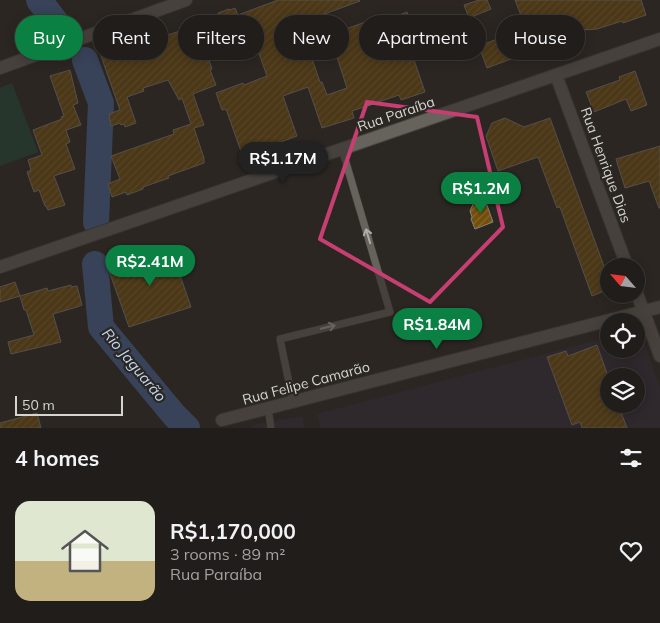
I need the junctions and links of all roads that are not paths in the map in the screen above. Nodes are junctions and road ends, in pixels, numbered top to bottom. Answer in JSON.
{"nodes":[{"id":1,"x":186,"y":0,"type":"edge"},
{"id":2,"x":660,"y":39,"type":"edge"},
{"id":3,"x":0,"y":68,"type":"edge"},
{"id":4,"x":556,"y":75,"type":"junction"},
{"id":5,"x":342,"y":149,"type":"junction"},
{"id":6,"x":624,"y":258,"type":"edge"},
{"id":7,"x":0,"y":267,"type":"edge"},
{"id":8,"x":641,"y":303,"type":"edge"},
{"id":9,"x":660,"y":307,"type":"edge"},
{"id":10,"x":644,"y":311,"type":"junction"},
{"id":11,"x":660,"y":356,"type":"edge"},
{"id":12,"x":293,"y":402,"type":"junction"},
{"id":13,"x":268,"y":408,"type":"junction"},
{"id":14,"x":222,"y":420,"type":"dead end"},
{"id":15,"x":271,"y":428,"type":"edge"}],
"edges":[{"from":1,"to":3,"type":"street"},
{"from":2,"to":4,"type":"street","name":"Rua Paraíba"},
{"from":4,"to":5,"type":"street","name":"Rua Paraíba"},
{"from":4,"to":6,"type":"street","name":"Rua Henrique Dias"},
{"from":5,"to":7,"type":"street","name":"Rua Paraíba"},
{"from":12,"to":5,"type":"lane","one_way":true},
{"from":8,"to":10,"type":"street"},
{"from":9,"to":10,"type":"street","name":"Rua Felipe Camarão"},
{"from":10,"to":11,"type":"street"},
{"from":10,"to":12,"type":"street","name":"Rua Felipe Camarão"},
{"from":12,"to":13,"type":"street","name":"Rua Felipe Camarão"},
{"from":13,"to":14,"type":"street","name":"Rua Felipe Camarão"},
{"from":13,"to":15,"type":"lane"}]}
